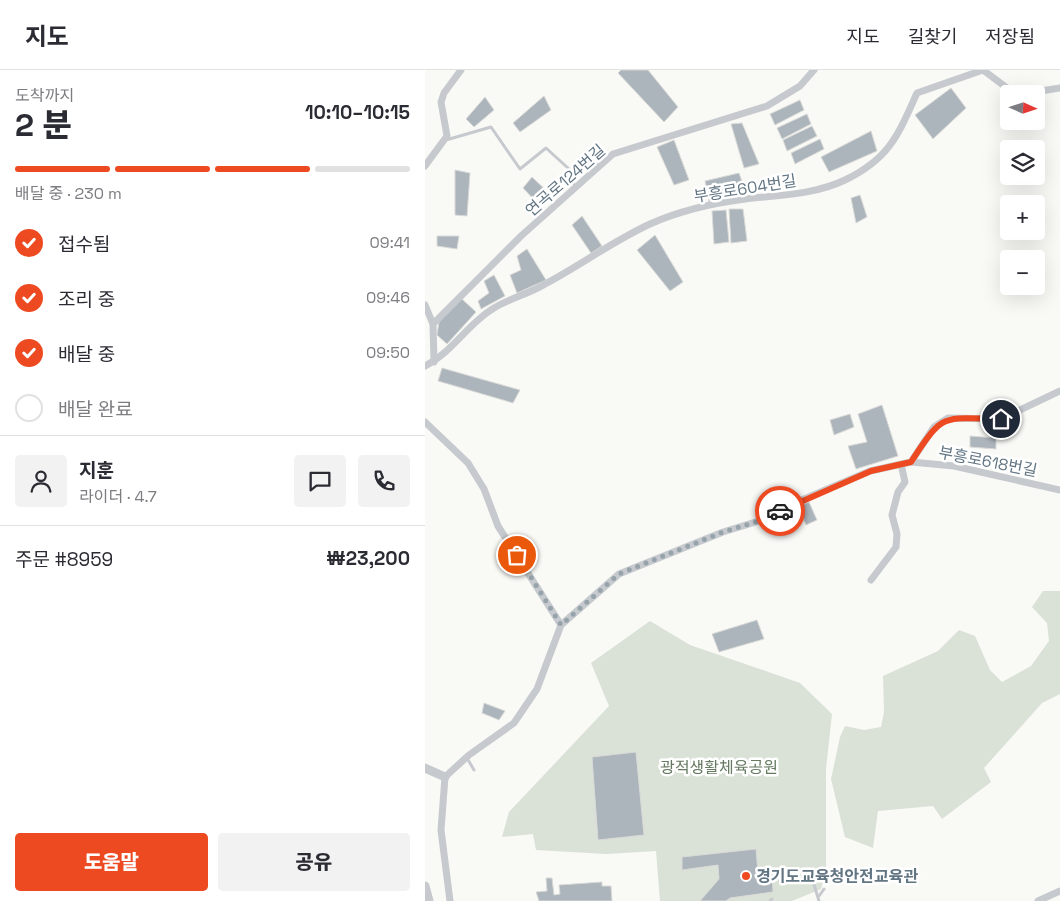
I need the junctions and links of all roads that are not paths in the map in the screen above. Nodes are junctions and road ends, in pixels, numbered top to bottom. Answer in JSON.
{"nodes":[{"id":1,"x":461,"y":70,"type":"edge"},
{"id":2,"x":814,"y":70,"type":"edge"},
{"id":3,"x":1003,"y":85,"type":"edge"},
{"id":4,"x":1060,"y":88,"type":"edge"},
{"id":5,"x":1045,"y":90,"type":"edge"},
{"id":6,"x":443,"y":140,"type":"junction"},
{"id":7,"x":425,"y":166,"type":"edge"},
{"id":8,"x":576,"y":187,"type":"junction"},
{"id":9,"x":425,"y":305,"type":"edge"},
{"id":10,"x":433,"y":324,"type":"junction"},
{"id":11,"x":435,"y":362,"type":"junction"},
{"id":12,"x":425,"y":366,"type":"edge"},
{"id":13,"x":1060,"y":392,"type":"edge"},
{"id":14,"x":425,"y":422,"type":"edge"},
{"id":15,"x":911,"y":462,"type":"junction"},
{"id":16,"x":901,"y":464,"type":"junction"},
{"id":17,"x":1060,"y":490,"type":"edge"},
{"id":18,"x":871,"y":580,"type":"dead end"},
{"id":19,"x":561,"y":625,"type":"junction"},
{"id":20,"x":467,"y":758,"type":"junction"},
{"id":21,"x":425,"y":768,"type":"edge"},
{"id":22,"x":473,"y":770,"type":"dead end"},
{"id":23,"x":445,"y":777,"type":"junction"},
{"id":24,"x":812,"y":878,"type":"dead end"},
{"id":25,"x":425,"y":886,"type":"edge"},
{"id":26,"x":824,"y":889,"type":"dead end"},
{"id":27,"x":1060,"y":891,"type":"edge"},
{"id":28,"x":819,"y":899,"type":"edge"},
{"id":29,"x":429,"y":901,"type":"edge"},
{"id":30,"x":450,"y":901,"type":"edge"},
{"id":31,"x":1038,"y":901,"type":"edge"}],
"edges":[{"from":1,"to":6,"type":"street"},
{"from":2,"to":8,"type":"street","name":"연곡로124번길"},
{"from":3,"to":11,"type":"street","name":"부흥로604번길"},
{"from":4,"to":5,"type":"street"},
{"from":6,"to":7,"type":"street"},
{"from":6,"to":8,"type":"lane"},
{"from":8,"to":10,"type":"street","name":"연곡로124번길"},
{"from":9,"to":10,"type":"street"},
{"from":10,"to":11,"type":"street"},
{"from":11,"to":12,"type":"street","name":"부흥로604번길"},
{"from":13,"to":15,"type":"street","name":"부흥로618번길"},
{"from":14,"to":19,"type":"street"},
{"from":15,"to":16,"type":"street","name":"부흥로618번길"},
{"from":15,"to":17,"type":"street","name":"부흥로618번길"},
{"from":16,"to":18,"type":"street"},
{"from":16,"to":19,"type":"street","name":"부흥로618번길"},
{"from":19,"to":20,"type":"street","name":"부흥로618번길"},
{"from":20,"to":22,"type":"lane"},
{"from":20,"to":23,"type":"street","name":"부흥로618번길"},
{"from":21,"to":23,"type":"street"},
{"from":23,"to":30,"type":"street"},
{"from":24,"to":28,"type":"lane"},
{"from":25,"to":29,"type":"street"},
{"from":26,"to":28,"type":"lane"},
{"from":27,"to":31,"type":"street"}]}
